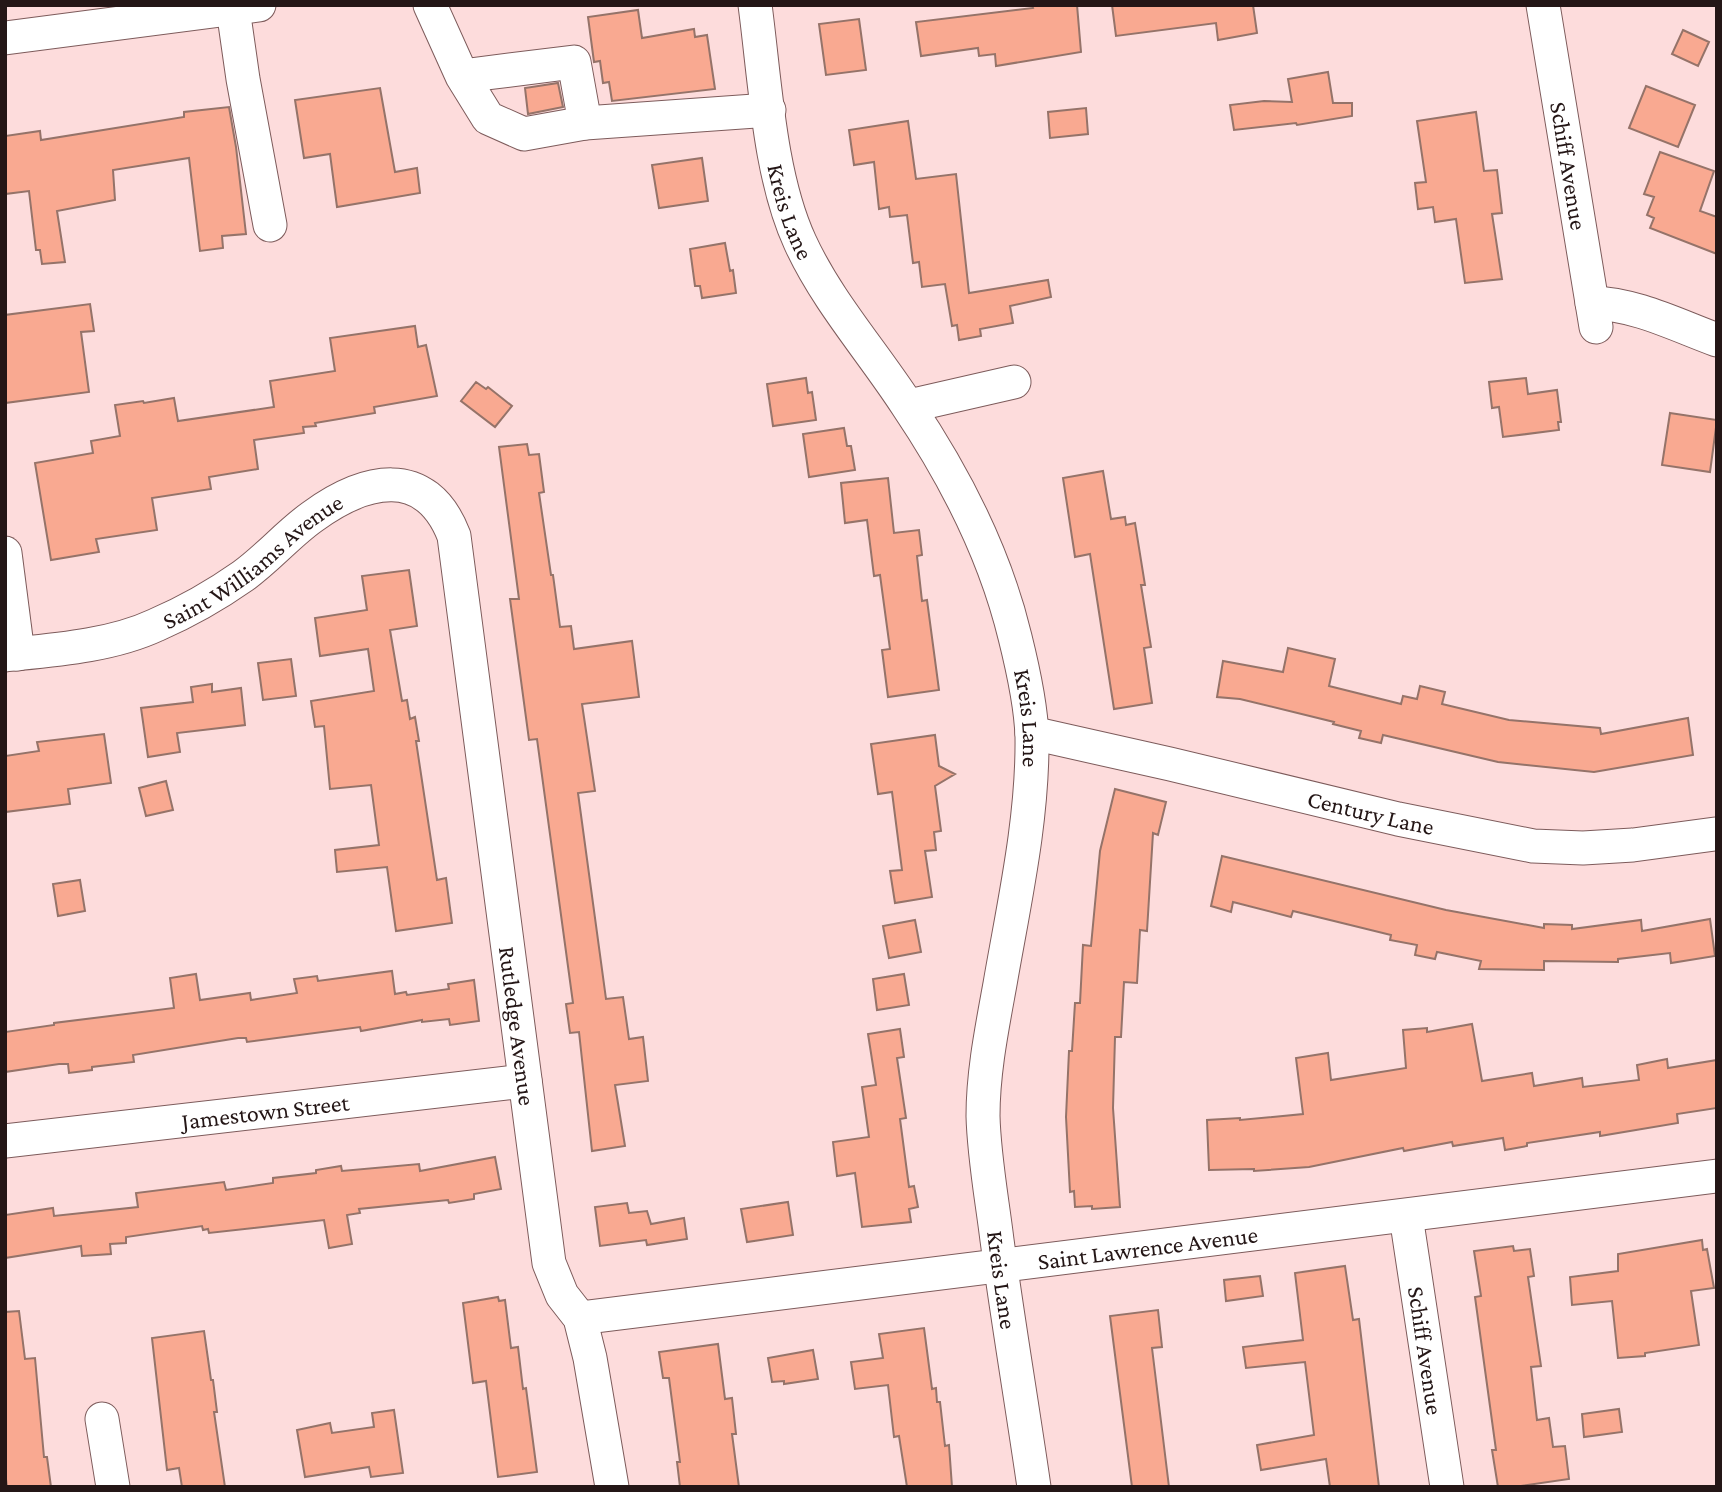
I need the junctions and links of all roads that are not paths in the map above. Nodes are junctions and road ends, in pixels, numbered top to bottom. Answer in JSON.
{"nodes":[{"id":1,"x":430,"y":5,"type":"edge"},
{"id":2,"x":755,"y":5,"type":"edge"},
{"id":3,"x":1543,"y":5,"type":"edge"},
{"id":4,"x":246,"y":7,"type":"edge"},
{"id":5,"x":175,"y":11,"type":"edge"},
{"id":6,"x":5,"y":38,"type":"edge"},
{"id":7,"x":462,"y":76,"type":"junction"},
{"id":8,"x":769,"y":110,"type":"junction"},
{"id":9,"x":585,"y":123,"type":"junction"},
{"id":10,"x":270,"y":226,"type":"dead end"},
{"id":11,"x":1717,"y":340,"type":"edge"},
{"id":12,"x":1014,"y":382,"type":"dead end"},
{"id":13,"x":908,"y":406,"type":"junction"},
{"id":14,"x":5,"y":553,"type":"edge"},
{"id":15,"x":455,"y":557,"type":"joint"},
{"id":16,"x":7,"y":586,"type":"edge"},
{"id":17,"x":11,"y":655,"type":"edge"},
{"id":18,"x":1032,"y":733,"type":"junction"},
{"id":19,"x":1715,"y":834,"type":"edge"},
{"id":20,"x":525,"y":1081,"type":"junction"},
{"id":21,"x":5,"y":1140,"type":"edge"},
{"id":22,"x":1717,"y":1176,"type":"edge"},
{"id":23,"x":1406,"y":1216,"type":"junction"},
{"id":24,"x":1001,"y":1265,"type":"junction"},
{"id":25,"x":580,"y":1318,"type":"junction"},
{"id":26,"x":102,"y":1419,"type":"dead end"},
{"id":27,"x":113,"y":1487,"type":"edge"},
{"id":28,"x":612,"y":1487,"type":"edge"},
{"id":29,"x":1034,"y":1487,"type":"edge"},
{"id":30,"x":1447,"y":1487,"type":"edge"}],
"edges":[{"from":1,"to":7,"type":"street"},
{"from":2,"to":8,"type":"street","name":"Kreis Lane"},
{"from":3,"to":11,"type":"street","name":"Schiff Avenue"},
{"from":4,"to":5,"type":"street"},
{"from":4,"to":10,"type":"street"},
{"from":5,"to":6,"type":"street"},
{"from":7,"to":9,"type":"street"},
{"from":7,"to":9,"type":"street"},
{"from":8,"to":9,"type":"street"},
{"from":8,"to":13,"type":"street","name":"Kreis Lane"},
{"from":12,"to":13,"type":"street"},
{"from":13,"to":18,"type":"street","name":"Kreis Lane"},
{"from":14,"to":16,"type":"street"},
{"from":15,"to":17,"type":"street","name":"Saint Williams Avenue"},
{"from":15,"to":20,"type":"street","name":"Rutledge Avenue"},
{"from":16,"to":17,"type":"street"},
{"from":18,"to":19,"type":"street","name":"Century Lane"},
{"from":18,"to":24,"type":"street","name":"Kreis Lane"},
{"from":20,"to":21,"type":"street","name":"Jamestown Street"},
{"from":20,"to":25,"type":"street","name":"Rutledge Avenue"},
{"from":22,"to":23,"type":"street","name":"Saint Lawrence Avenue"},
{"from":23,"to":24,"type":"street","name":"Saint Lawrence Avenue"},
{"from":23,"to":30,"type":"street","name":"Schiff Avenue"},
{"from":24,"to":25,"type":"street","name":"Saint Lawrence Avenue"},
{"from":24,"to":29,"type":"street","name":"Kreis Lane"},
{"from":25,"to":28,"type":"street","name":"Rutledge Avenue"},
{"from":26,"to":27,"type":"street"}]}
